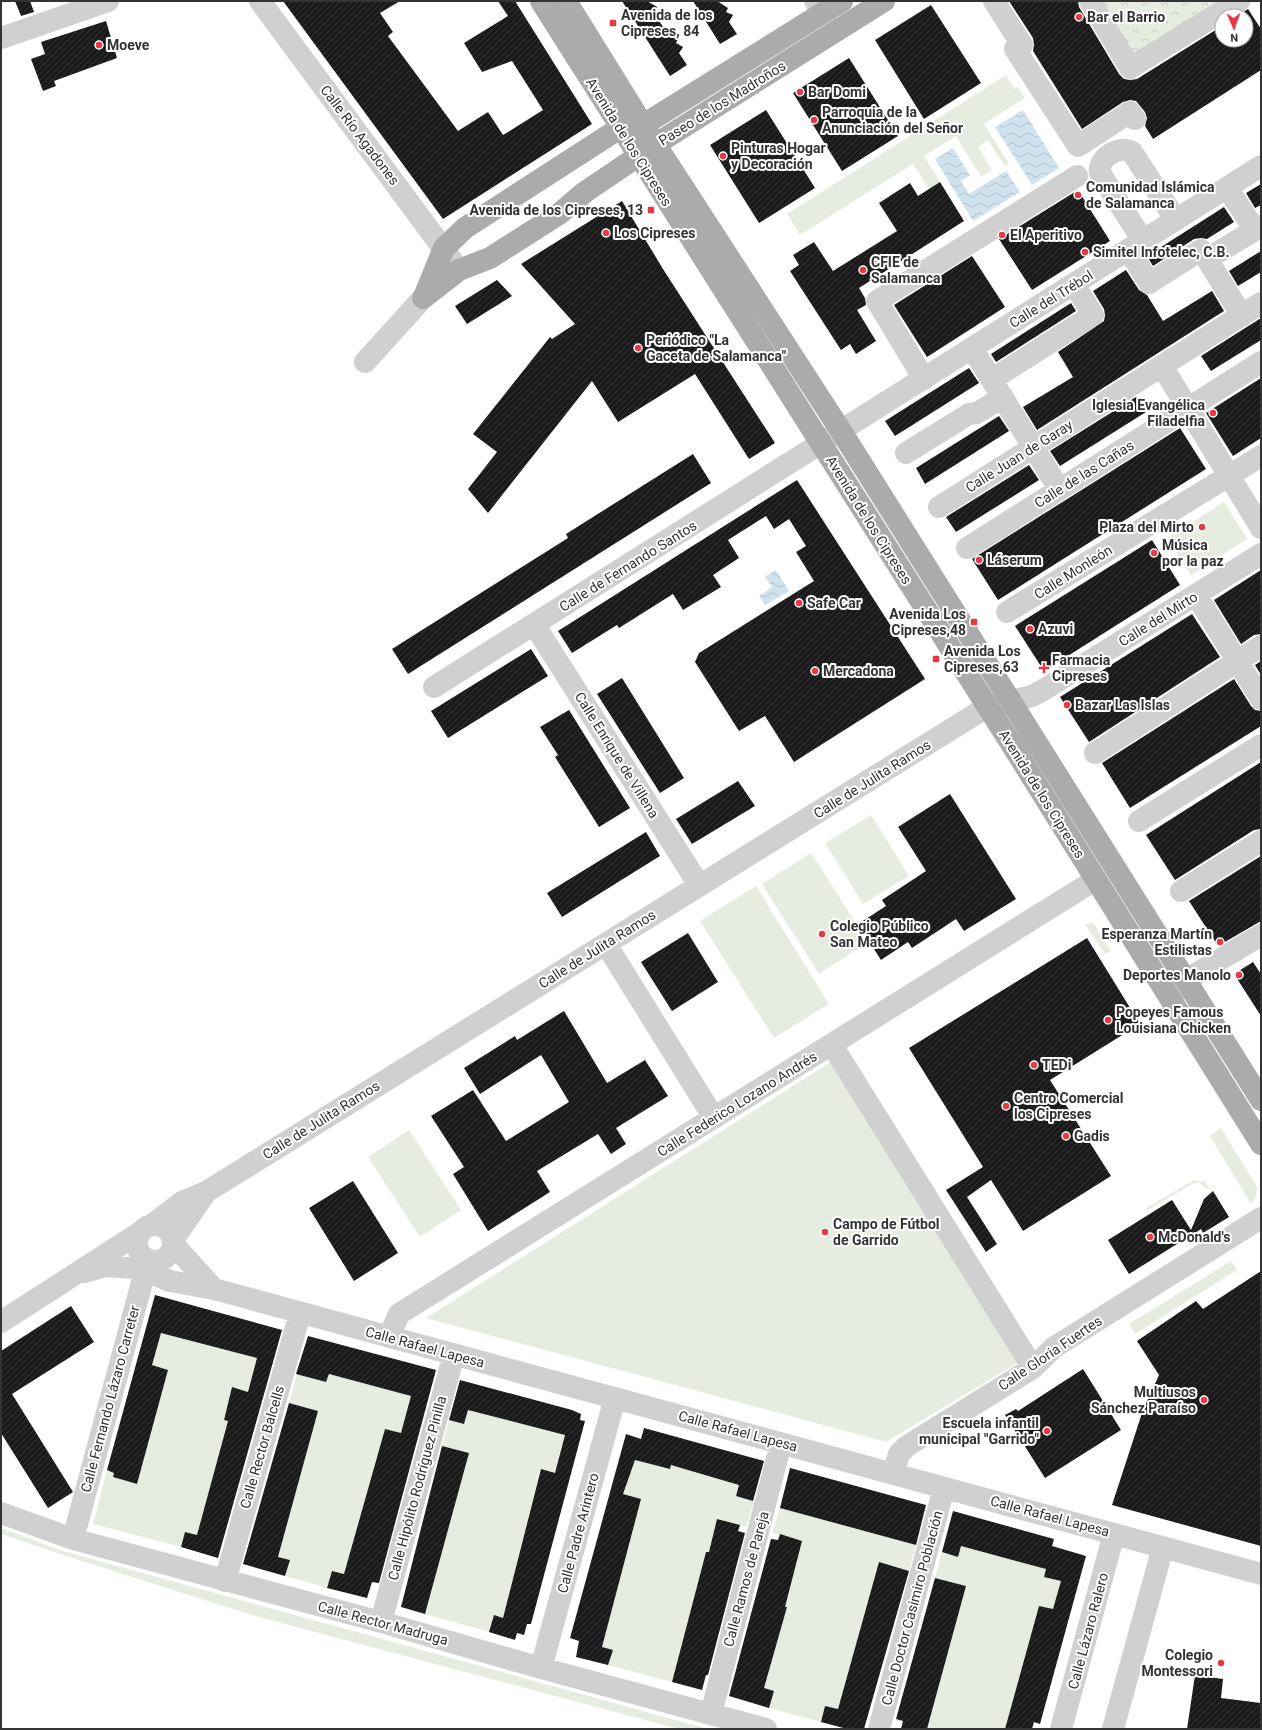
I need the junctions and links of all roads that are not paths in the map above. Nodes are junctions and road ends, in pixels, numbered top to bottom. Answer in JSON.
{"nodes":[{"id":1,"x":108,"y":1,"type":"edge"},
{"id":2,"x":260,"y":1,"type":"edge"},
{"id":3,"x":541,"y":1,"type":"edge"},
{"id":4,"x":566,"y":1,"type":"edge"},
{"id":5,"x":842,"y":1,"type":"edge"},
{"id":6,"x":884,"y":1,"type":"edge"},
{"id":7,"x":994,"y":1,"type":"edge"},
{"id":8,"x":1090,"y":1,"type":"edge"},
{"id":9,"x":1239,"y":1,"type":"edge"},
{"id":10,"x":819,"y":7,"type":"edge"},
{"id":11,"x":1,"y":38,"type":"edge"},
{"id":12,"x":1135,"y":119,"type":"dead end"},
{"id":13,"x":643,"y":125,"type":"junction"},
{"id":14,"x":620,"y":128,"type":"junction"},
{"id":15,"x":656,"y":144,"type":"junction"},
{"id":16,"x":638,"y":157,"type":"junction"},
{"id":17,"x":1261,"y":166,"type":"edge"},
{"id":18,"x":1077,"y":176,"type":"dead end"},
{"id":19,"x":1227,"y":188,"type":"junction"},
{"id":20,"x":1176,"y":220,"type":"junction"},
{"id":21,"x":1258,"y":228,"type":"edge"},
{"id":22,"x":444,"y":248,"type":"junction"},
{"id":23,"x":1139,"y":250,"type":"junction"},
{"id":24,"x":1207,"y":259,"type":"junction"},
{"id":25,"x":459,"y":270,"type":"junction"},
{"id":26,"x":1080,"y":294,"type":"dead end"},
{"id":27,"x":423,"y":298,"type":"junction"},
{"id":28,"x":1261,"y":303,"type":"edge"},
{"id":29,"x":1242,"y":316,"type":"junction"},
{"id":30,"x":972,"y":348,"type":"junction"},
{"id":31,"x":366,"y":362,"type":"dead end"},
{"id":32,"x":1261,"y":362,"type":"edge"},
{"id":33,"x":1162,"y":366,"type":"junction"},
{"id":34,"x":999,"y":375,"type":"dead end"},
{"id":35,"x":924,"y":379,"type":"junction"},
{"id":36,"x":1003,"y":397,"type":"junction"},
{"id":37,"x":1188,"y":409,"type":"junction"},
{"id":38,"x":841,"y":431,"type":"junction"},
{"id":39,"x":821,"y":444,"type":"junction"},
{"id":40,"x":1034,"y":447,"type":"junction"},
{"id":41,"x":906,"y":452,"type":"dead end"},
{"id":42,"x":1261,"y":456,"type":"edge"},
{"id":43,"x":1229,"y":475,"type":"junction"},
{"id":44,"x":1059,"y":490,"type":"junction"},
{"id":45,"x":939,"y":507,"type":"dead end"},
{"id":46,"x":1261,"y":528,"type":"edge"},
{"id":47,"x":967,"y":548,"type":"dead end"},
{"id":48,"x":1261,"y":554,"type":"edge"},
{"id":49,"x":1196,"y":595,"type":"junction"},
{"id":50,"x":1007,"y":612,"type":"dead end"},
{"id":51,"x":534,"y":624,"type":"junction"},
{"id":52,"x":1261,"y":646,"type":"edge"},
{"id":53,"x":1237,"y":661,"type":"junction"},
{"id":54,"x":434,"y":687,"type":"dead end"},
{"id":55,"x":1261,"y":699,"type":"edge"},
{"id":56,"x":1010,"y":702,"type":"junction"},
{"id":57,"x":987,"y":707,"type":"junction"},
{"id":58,"x":1261,"y":745,"type":"edge"},
{"id":59,"x":1095,"y":753,"type":"dead end"},
{"id":60,"x":1139,"y":821,"type":"dead end"},
{"id":61,"x":1261,"y":841,"type":"edge"},
{"id":62,"x":1095,"y":880,"type":"junction"},
{"id":63,"x":699,"y":886,"type":"junction"},
{"id":64,"x":1181,"y":891,"type":"dead end"},
{"id":65,"x":1261,"y":935,"type":"edge"},
{"id":66,"x":606,"y":944,"type":"junction"},
{"id":67,"x":1186,"y":980,"type":"junction"},
{"id":68,"x":1170,"y":998,"type":"junction"},
{"id":69,"x":832,"y":1045,"type":"junction"},
{"id":70,"x":1261,"y":1100,"type":"edge"},
{"id":71,"x":714,"y":1118,"type":"junction"},
{"id":72,"x":1261,"y":1144,"type":"edge"},
{"id":73,"x":206,"y":1192,"type":"junction"},
{"id":74,"x":1261,"y":1218,"type":"edge"},
{"id":75,"x":146,"y":1228,"type":"junction"},
{"id":76,"x":173,"y":1242,"type":"junction"},
{"id":77,"x":147,"y":1262,"type":"junction"},
{"id":78,"x":76,"y":1274,"type":"junction"},
{"id":79,"x":214,"y":1289,"type":"junction"},
{"id":80,"x":300,"y":1312,"type":"junction"},
{"id":81,"x":1,"y":1322,"type":"edge"},
{"id":82,"x":389,"y":1337,"type":"junction"},
{"id":83,"x":454,"y":1354,"type":"junction"},
{"id":84,"x":1032,"y":1368,"type":"junction"},
{"id":85,"x":615,"y":1398,"type":"junction"},
{"id":86,"x":781,"y":1443,"type":"junction"},
{"id":87,"x":893,"y":1474,"type":"junction"},
{"id":88,"x":944,"y":1488,"type":"junction"},
{"id":89,"x":1,"y":1513,"type":"edge"},
{"id":90,"x":1114,"y":1534,"type":"junction"},
{"id":91,"x":73,"y":1539,"type":"junction"},
{"id":92,"x":1163,"y":1547,"type":"junction"},
{"id":93,"x":1261,"y":1574,"type":"edge"},
{"id":94,"x":225,"y":1581,"type":"junction"},
{"id":95,"x":381,"y":1622,"type":"junction"},
{"id":96,"x":541,"y":1668,"type":"junction"},
{"id":97,"x":711,"y":1714,"type":"junction"},
{"id":98,"x":766,"y":1729,"type":"edge"},
{"id":99,"x":879,"y":1729,"type":"edge"},
{"id":100,"x":1061,"y":1729,"type":"edge"},
{"id":101,"x":1113,"y":1729,"type":"edge"}],
"edges":[{"from":1,"to":11,"type":"street"},
{"from":2,"to":22,"type":"street","name":"Calle Río Agadones"},
{"from":3,"to":14,"type":"main road","name":"Avenida de los Cipreses"},
{"from":4,"to":13,"type":"main road","name":"Avenida de los Cipreses"},
{"from":5,"to":10,"type":"main road","name":"Paseo de los Madroños"},
{"from":6,"to":15,"type":"main road","name":"Paseo de los Madroños"},
{"from":7,"to":12,"type":"street"},
{"from":8,"to":9,"type":"street"},
{"from":10,"to":13,"type":"main road","name":"Paseo de los Madroños"},
{"from":13,"to":14,"type":"main road","name":"Paseo de los Madroños"},
{"from":13,"to":15,"type":"main road","name":"Avenida de los Cipreses"},
{"from":14,"to":16,"type":"main road","name":"Avenida de los Cipreses"},
{"from":14,"to":22,"type":"main road","name":"Paseo de los Madroños"},
{"from":15,"to":16,"type":"main road","name":"Paseo de los Madroños"},
{"from":15,"to":38,"type":"main road","name":"Avenida de los Cipreses"},
{"from":16,"to":25,"type":"main road","name":"Paseo de los Madroños"},
{"from":16,"to":39,"type":"main road","name":"Avenida de los Cipreses"},
{"from":17,"to":19,"type":"street","name":"Calle del Trébol"},
{"from":18,"to":35,"type":"street"},
{"from":19,"to":20,"type":"street","name":"Calle del Trébol"},
{"from":19,"to":21,"type":"street"},
{"from":20,"to":23,"type":"street","name":"Calle del Trébol"},
{"from":20,"to":23,"type":"street"},
{"from":21,"to":24,"type":"street"},
{"from":22,"to":25,"type":"street","name":"Calle Río Agadones"},
{"from":22,"to":27,"type":"main road","name":"Paseo de los Madroños"},
{"from":23,"to":24,"type":"street"},
{"from":23,"to":30,"type":"street","name":"Calle del Trébol"},
{"from":24,"to":29,"type":"street"},
{"from":25,"to":27,"type":"main road","name":"Paseo de los Madroños"},
{"from":26,"to":34,"type":"street"},
{"from":27,"to":31,"type":"street","name":"Paseo de los Madroños"},
{"from":28,"to":29,"type":"street","name":"Calle Juan de Garay"},
{"from":29,"to":33,"type":"street","name":"Calle Juan de Garay"},
{"from":30,"to":35,"type":"street","name":"Calle del Trébol"},
{"from":30,"to":36,"type":"street"},
{"from":32,"to":37,"type":"street","name":"Calle de las Cañas"},
{"from":33,"to":37,"type":"street"},
{"from":33,"to":40,"type":"street","name":"Calle Juan de Garay"},
{"from":35,"to":38,"type":"street","name":"Calle del Trébol"},
{"from":36,"to":40,"type":"street"},
{"from":36,"to":41,"type":"street"},
{"from":37,"to":43,"type":"street"},
{"from":37,"to":44,"type":"street","name":"Calle de las Cañas"},
{"from":38,"to":39,"type":"street","name":"Avenida de los Cipreses"},
{"from":38,"to":56,"type":"main road","name":"Avenida de los Cipreses"},
{"from":39,"to":51,"type":"street","name":"Calle de Fernando Santos"},
{"from":39,"to":57,"type":"main road","name":"Avenida de los Cipreses"},
{"from":40,"to":44,"type":"street"},
{"from":40,"to":45,"type":"street","name":"Calle Juan de Garay"},
{"from":42,"to":43,"type":"street","name":"Calle Monleón"},
{"from":43,"to":46,"type":"street"},
{"from":43,"to":50,"type":"street","name":"Calle Monleón"},
{"from":44,"to":47,"type":"street","name":"Calle de las Cañas"},
{"from":48,"to":49,"type":"street","name":"Calle del Mirto"},
{"from":49,"to":53,"type":"street"},
{"from":49,"to":56,"type":"street","name":"Calle del Mirto"},
{"from":51,"to":54,"type":"street","name":"Calle de Fernando Santos"},
{"from":51,"to":63,"type":"street","name":"Calle Enrique de Villena"},
{"from":52,"to":53,"type":"street"},
{"from":53,"to":55,"type":"street"},
{"from":53,"to":59,"type":"street"},
{"from":56,"to":57,"type":"street","name":"Calle del Mirto"},
{"from":56,"to":67,"type":"main road","name":"Avenida de los Cipreses"},
{"from":57,"to":62,"type":"main road","name":"Avenida de los Cipreses"},
{"from":57,"to":63,"type":"street","name":"Calle de Julita Ramos"},
{"from":58,"to":60,"type":"street"},
{"from":61,"to":64,"type":"street"},
{"from":62,"to":68,"type":"main road","name":"Avenida de los Cipreses"},
{"from":62,"to":69,"type":"street","name":"Calle Federico Lozano Andrés"},
{"from":63,"to":66,"type":"street","name":"Calle de Julita Ramos"},
{"from":65,"to":67,"type":"street"},
{"from":66,"to":71,"type":"street"},
{"from":66,"to":73,"type":"street","name":"Calle de Julita Ramos"},
{"from":67,"to":68,"type":"street"},
{"from":67,"to":70,"type":"main road","name":"Avenida de los Cipreses"},
{"from":68,"to":72,"type":"main road","name":"Avenida de los Cipreses"},
{"from":69,"to":71,"type":"street","name":"Calle Federico Lozano Andrés"},
{"from":69,"to":84,"type":"street"},
{"from":71,"to":82,"type":"street","name":"Calle Federico Lozano Andrés"},
{"from":73,"to":75,"type":"street","name":"Calle de Julita Ramos"},
{"from":73,"to":76,"type":"street","name":"Calle de Julita Ramos"},
{"from":74,"to":84,"type":"street","name":"Calle Gloria Fuertes"},
{"from":75,"to":76,"type":"street"},
{"from":75,"to":77,"type":"street"},
{"from":75,"to":78,"type":"street","name":"Calle de Julita Ramos"},
{"from":76,"to":77,"type":"street"},
{"from":76,"to":79,"type":"street"},
{"from":77,"to":78,"type":"street","name":"Calle de Julita Ramos"},
{"from":77,"to":79,"type":"street","name":"Calle Rafael Lapesa"},
{"from":77,"to":91,"type":"street","name":"Calle Fernando Lázaro Carreter"},
{"from":78,"to":81,"type":"street","name":"Calle de Julita Ramos"},
{"from":79,"to":80,"type":"street","name":"Calle Rafael Lapesa"},
{"from":80,"to":82,"type":"street","name":"Calle Rafael Lapesa"},
{"from":80,"to":94,"type":"street","name":"Calle Rector Balcells"},
{"from":82,"to":83,"type":"street","name":"Calle Rafael Lapesa"},
{"from":83,"to":85,"type":"street","name":"Calle Rafael Lapesa"},
{"from":83,"to":95,"type":"street","name":"Calle Hipólito Rodríguez Pinilla"},
{"from":84,"to":87,"type":"street","name":"Calle Gloria Fuertes"},
{"from":85,"to":86,"type":"street","name":"Calle Rafael Lapesa"},
{"from":85,"to":96,"type":"street","name":"Calle Padre Arintero"},
{"from":86,"to":87,"type":"street","name":"Calle Rafael Lapesa"},
{"from":86,"to":97,"type":"street","name":"Calle Ramos de Pareja"},
{"from":87,"to":88,"type":"street","name":"Calle Rafael Lapesa"},
{"from":88,"to":90,"type":"street","name":"Calle Rafael Lapesa"},
{"from":88,"to":99,"type":"street","name":"Calle Doctor Casimiro Población"},
{"from":89,"to":91,"type":"street","name":"Calle Rector Madruga"},
{"from":90,"to":92,"type":"street","name":"Calle Rafael Lapesa"},
{"from":90,"to":100,"type":"street","name":"Calle Lázaro Ralero"},
{"from":91,"to":94,"type":"street","name":"Calle Rector Madruga"},
{"from":92,"to":93,"type":"street","name":"Calle Rafael Lapesa"},
{"from":92,"to":101,"type":"street"},
{"from":94,"to":95,"type":"street","name":"Calle Rector Madruga"},
{"from":95,"to":96,"type":"street","name":"Calle Rector Madruga"},
{"from":96,"to":97,"type":"street","name":"Calle Rector Madruga"},
{"from":97,"to":98,"type":"street","name":"Calle Rector Madruga"}]}
